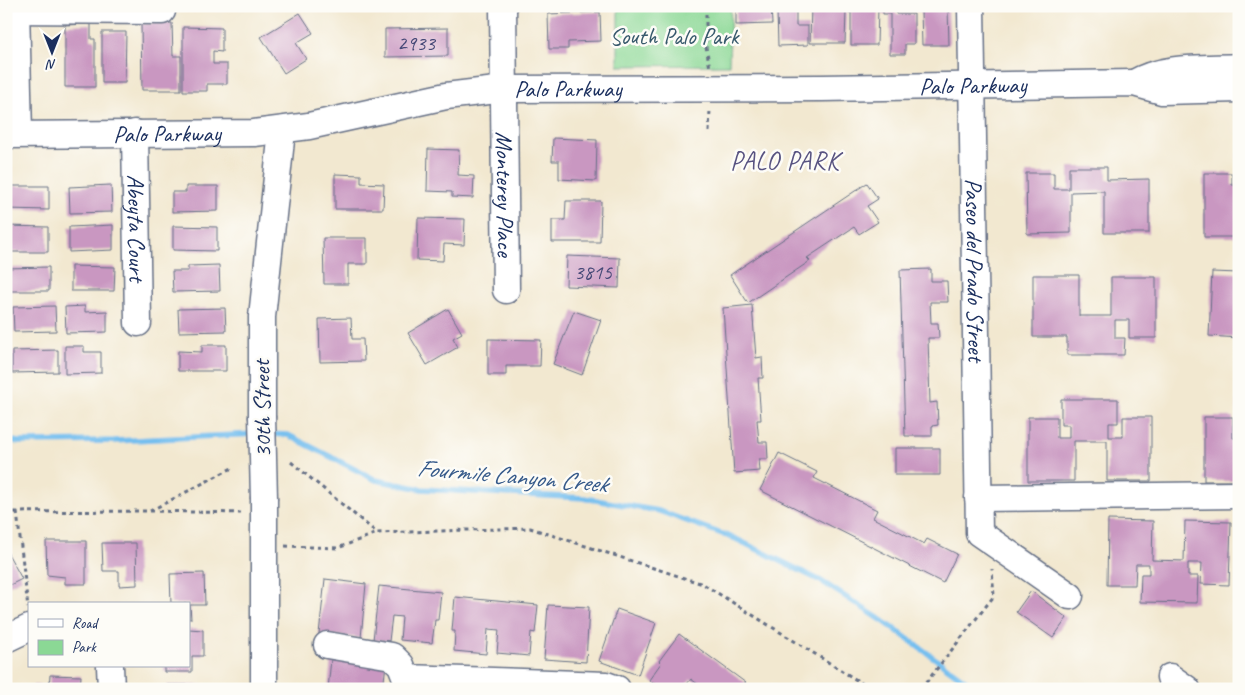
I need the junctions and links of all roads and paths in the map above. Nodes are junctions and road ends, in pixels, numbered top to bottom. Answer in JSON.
{"nodes":[{"id":1,"x":503,"y":6,"type":"edge"},
{"id":2,"x":971,"y":6,"type":"edge"},
{"id":3,"x":13,"y":9,"type":"edge"},
{"id":4,"x":162,"y":11,"type":"dead end"},
{"id":5,"x":1239,"y":67,"type":"edge"},
{"id":6,"x":1134,"y":83,"type":"junction"},
{"id":7,"x":973,"y":86,"type":"junction"},
{"id":8,"x":505,"y":89,"type":"junction"},
{"id":9,"x":1239,"y":89,"type":"edge"},
{"id":10,"x":282,"y":131,"type":"junction"},
{"id":11,"x":135,"y":133,"type":"junction"},
{"id":12,"x":13,"y":134,"type":"edge"},
{"id":13,"x":506,"y":290,"type":"dead end"},
{"id":14,"x":138,"y":323,"type":"dead end"},
{"id":15,"x":292,"y":462,"type":"dead end"},
{"id":16,"x":234,"y":467,"type":"dead end"},
{"id":17,"x":1239,"y":495,"type":"edge"},
{"id":18,"x":978,"y":498,"type":"junction"},
{"id":19,"x":6,"y":512,"type":"edge"},
{"id":20,"x":17,"y":512,"type":"junction"},
{"id":21,"x":992,"y":564,"type":"dead end"},
{"id":22,"x":1070,"y":596,"type":"dead end"},
{"id":23,"x":28,"y":605,"type":"edge"},
{"id":24,"x":28,"y":628,"type":"edge"},
{"id":25,"x":6,"y":639,"type":"edge"},
{"id":26,"x":327,"y":645,"type":"dead end"},
{"id":27,"x":110,"y":668,"type":"edge"},
{"id":28,"x":406,"y":684,"type":"edge"},
{"id":29,"x":111,"y":689,"type":"edge"},
{"id":30,"x":264,"y":689,"type":"edge"},
{"id":31,"x":617,"y":689,"type":"edge"},
{"id":32,"x":871,"y":689,"type":"edge"},
{"id":33,"x":920,"y":689,"type":"edge"}],
"edges":[{"from":1,"to":8,"type":"street","name":"Monterey Place"},
{"from":2,"to":7,"type":"street","name":"Paseo del Prado Street"},
{"from":3,"to":4,"type":"street"},
{"from":3,"to":12,"type":"street"},
{"from":5,"to":6,"type":"street","name":"Palo Parkway"},
{"from":6,"to":7,"type":"street","name":"Palo Parkway"},
{"from":6,"to":9,"type":"street","name":"Palo Parkway"},
{"from":7,"to":8,"type":"street","name":"Palo Parkway"},
{"from":7,"to":18,"type":"street","name":"Paseo del Prado Street"},
{"from":8,"to":10,"type":"street","name":"Palo Parkway"},
{"from":8,"to":13,"type":"street","name":"Monterey Place"},
{"from":10,"to":11,"type":"street","name":"Palo Parkway"},
{"from":10,"to":30,"type":"street","name":"30th Street","bridge":true},
{"from":11,"to":12,"type":"street","name":"Palo Parkway"},
{"from":11,"to":14,"type":"street","name":"Abeyta Court"},
{"from":15,"to":32,"type":"path"},
{"from":16,"to":20,"type":"path"},
{"from":17,"to":18,"type":"street"},
{"from":18,"to":22,"type":"street","name":"Paseo del Prado Street"},
{"from":19,"to":20,"type":"path"},
{"from":20,"to":23,"type":"path"},
{"from":21,"to":33,"type":"path"},
{"from":24,"to":25,"type":"street"},
{"from":26,"to":28,"type":"street"},
{"from":27,"to":29,"type":"street"},
{"from":28,"to":31,"type":"street"}]}
